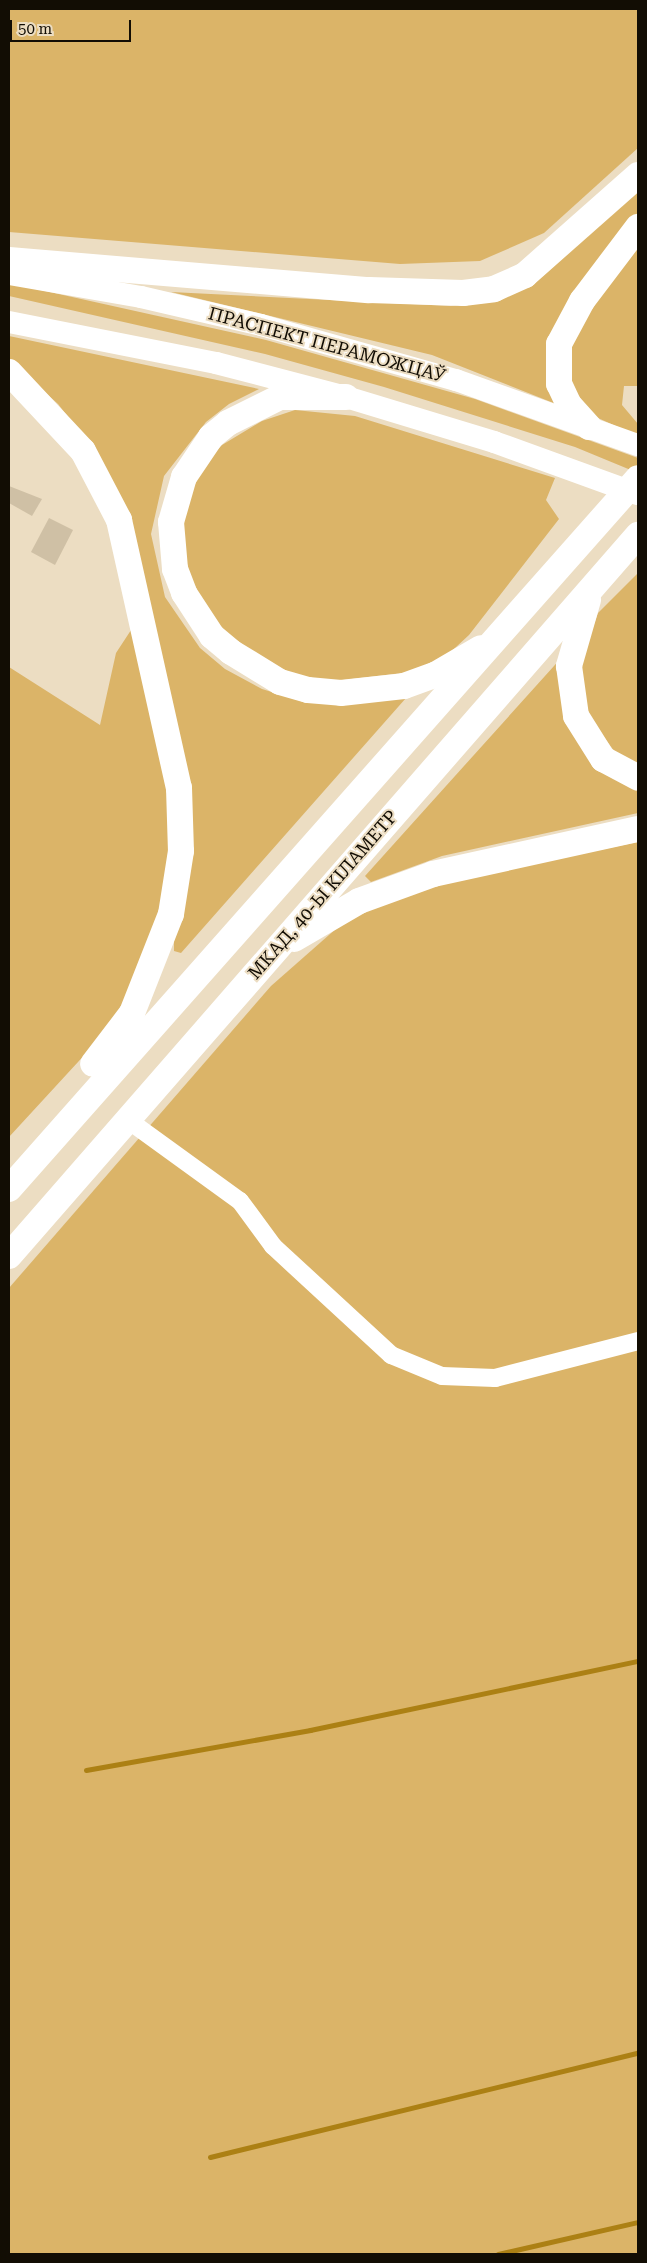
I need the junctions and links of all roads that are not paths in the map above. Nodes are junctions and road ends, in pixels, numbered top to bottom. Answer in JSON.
{"nodes":[{"id":1,"x":638,"y":175,"type":"edge"},
{"id":2,"x":638,"y":228,"type":"edge"},
{"id":3,"x":9,"y":260,"type":"edge"},
{"id":4,"x":9,"y":274,"type":"edge"},
{"id":5,"x":9,"y":322,"type":"edge"},
{"id":6,"x":9,"y":372,"type":"edge"},
{"id":7,"x":346,"y":397,"type":"junction"},
{"id":8,"x":589,"y":427,"type":"junction"},
{"id":9,"x":638,"y":445,"type":"edge"},
{"id":10,"x":638,"y":478,"type":"edge"},
{"id":11,"x":638,"y":494,"type":"edge"},
{"id":12,"x":633,"y":542,"type":"edge"},
{"id":13,"x":598,"y":579,"type":"junction"},
{"id":14,"x":503,"y":635,"type":"junction"},
{"id":15,"x":638,"y":778,"type":"edge"},
{"id":16,"x":638,"y":829,"type":"edge"},
{"id":17,"x":274,"y":951,"type":"junction"},
{"id":18,"x":71,"y":1114,"type":"junction"},
{"id":19,"x":128,"y":1120,"type":"junction"},
{"id":20,"x":9,"y":1189,"type":"edge"},
{"id":21,"x":9,"y":1256,"type":"edge"},
{"id":22,"x":638,"y":1341,"type":"edge"}],
"edges":[{"from":1,"to":3,"type":"highway"},
{"from":2,"to":8,"type":"highway"},
{"from":4,"to":8,"type":"main road","name":"ПРАСПЕКТ ПЕРАМОЖЦАЎ"},
{"from":5,"to":7,"type":"main road"},
{"from":6,"to":18,"type":"highway"},
{"from":7,"to":11,"type":"main road"},
{"from":7,"to":14,"type":"highway"},
{"from":8,"to":9,"type":"main road","name":"ПРАСПЕКТ ПЕРАМОЖЦАЎ"},
{"from":10,"to":14,"type":"highway"},
{"from":12,"to":13,"type":"highway","name":"МКАД, 40-Ы КІЛАМЕТР"},
{"from":13,"to":15,"type":"highway"},
{"from":13,"to":17,"type":"highway","name":"МКАД, 40-Ы КІЛАМЕТР"},
{"from":14,"to":18,"type":"highway"},
{"from":16,"to":17,"type":"highway"},
{"from":17,"to":19,"type":"highway","name":"МКАД, 40-Ы КІЛАМЕТР"},
{"from":18,"to":20,"type":"highway"},
{"from":19,"to":21,"type":"highway","name":"МКАД, 40-Ы КІЛАМЕТР"},
{"from":19,"to":22,"type":"lane"}]}
